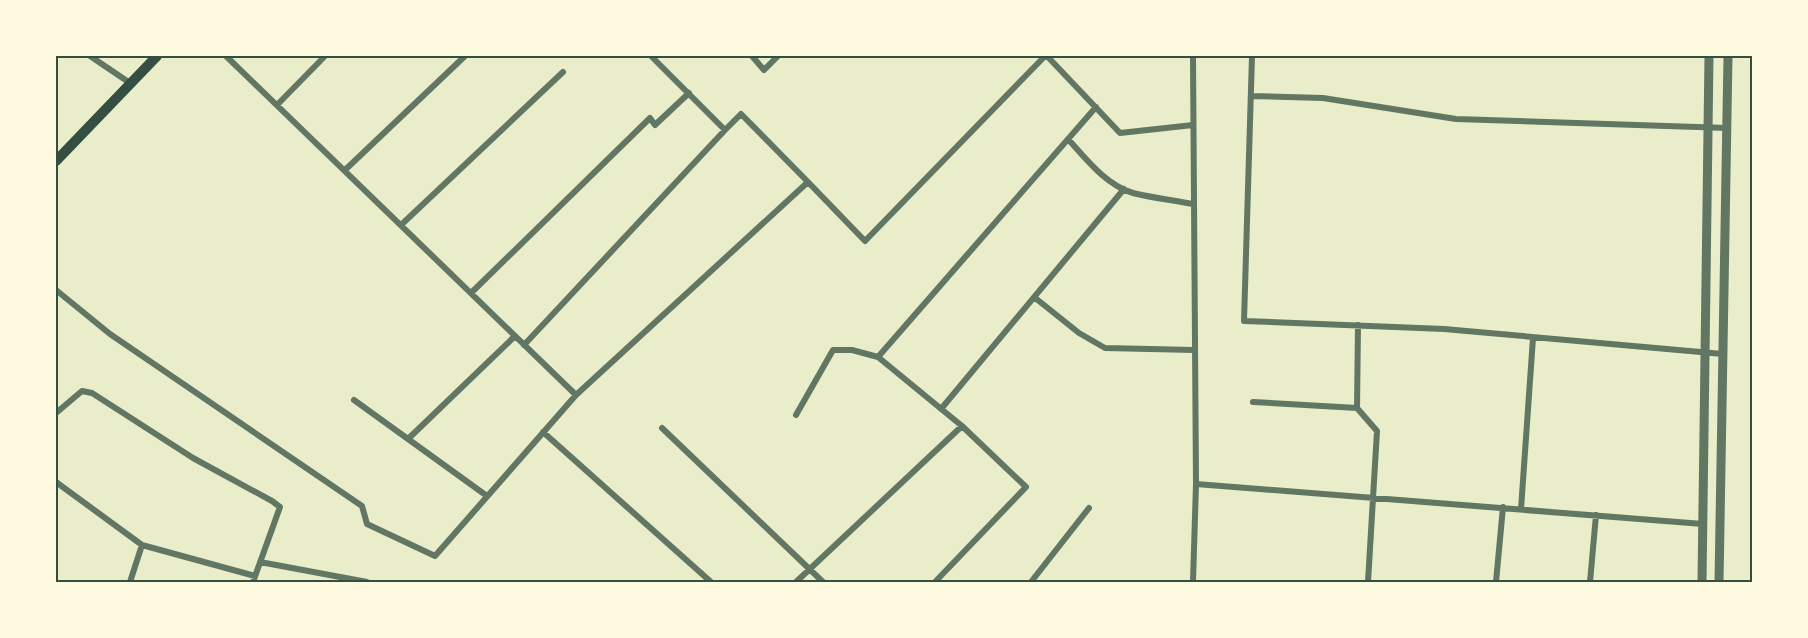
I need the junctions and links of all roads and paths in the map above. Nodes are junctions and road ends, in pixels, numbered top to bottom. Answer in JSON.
{"nodes":[{"id":1,"x":90,"y":56,"type":"edge"},
{"id":2,"x":157,"y":56,"type":"edge"},
{"id":3,"x":226,"y":56,"type":"edge"},
{"id":4,"x":325,"y":56,"type":"edge"},
{"id":5,"x":465,"y":56,"type":"edge"},
{"id":6,"x":651,"y":56,"type":"edge"},
{"id":7,"x":752,"y":56,"type":"edge"},
{"id":8,"x":778,"y":56,"type":"edge"},
{"id":9,"x":1046,"y":56,"type":"edge"},
{"id":10,"x":1193,"y":56,"type":"edge"},
{"id":11,"x":1252,"y":56,"type":"edge"},
{"id":12,"x":1709,"y":56,"type":"edge"},
{"id":13,"x":1728,"y":56,"type":"edge"},
{"id":14,"x":563,"y":72,"type":"dead end"},
{"id":15,"x":130,"y":83,"type":"junction"},
{"id":16,"x":688,"y":93,"type":"junction"},
{"id":17,"x":1251,"y":96,"type":"junction"},
{"id":18,"x":277,"y":105,"type":"junction"},
{"id":19,"x":1095,"y":107,"type":"junction"},
{"id":20,"x":1193,"y":125,"type":"junction"},
{"id":21,"x":1708,"y":128,"type":"junction"},
{"id":22,"x":1727,"y":128,"type":"junction"},
{"id":23,"x":725,"y":130,"type":"junction"},
{"id":24,"x":1068,"y":139,"type":"junction"},
{"id":25,"x":56,"y":161,"type":"edge"},
{"id":26,"x":345,"y":171,"type":"junction"},
{"id":27,"x":808,"y":182,"type":"junction"},
{"id":28,"x":1124,"y":189,"type":"junction"},
{"id":29,"x":1193,"y":204,"type":"junction"},
{"id":30,"x":401,"y":225,"type":"junction"},
{"id":31,"x":56,"y":290,"type":"edge"},
{"id":32,"x":471,"y":293,"type":"junction"},
{"id":33,"x":1034,"y":297,"type":"junction"},
{"id":34,"x":1358,"y":326,"type":"junction"},
{"id":35,"x":515,"y":336,"type":"junction"},
{"id":36,"x":1533,"y":338,"type":"junction"},
{"id":37,"x":524,"y":345,"type":"junction"},
{"id":38,"x":1194,"y":350,"type":"junction"},
{"id":39,"x":1705,"y":354,"type":"junction"},
{"id":40,"x":1723,"y":354,"type":"junction"},
{"id":41,"x":878,"y":357,"type":"junction"},
{"id":42,"x":576,"y":395,"type":"junction"},
{"id":43,"x":354,"y":400,"type":"dead end"},
{"id":44,"x":1253,"y":402,"type":"dead end"},
{"id":45,"x":1357,"y":408,"type":"junction"},
{"id":46,"x":941,"y":409,"type":"junction"},
{"id":47,"x":56,"y":413,"type":"edge"},
{"id":48,"x":796,"y":415,"type":"dead end"},
{"id":49,"x":962,"y":426,"type":"junction"},
{"id":50,"x":662,"y":428,"type":"dead end"},
{"id":51,"x":543,"y":432,"type":"junction"},
{"id":52,"x":408,"y":439,"type":"junction"},
{"id":53,"x":56,"y":482,"type":"edge"},
{"id":54,"x":1196,"y":484,"type":"junction"},
{"id":55,"x":487,"y":496,"type":"junction"},
{"id":56,"x":1373,"y":497,"type":"junction"},
{"id":57,"x":1503,"y":507,"type":"junction"},
{"id":58,"x":1089,"y":508,"type":"dead end"},
{"id":59,"x":1521,"y":509,"type":"junction"},
{"id":60,"x":1596,"y":515,"type":"junction"},
{"id":61,"x":1703,"y":524,"type":"junction"},
{"id":62,"x":142,"y":545,"type":"junction"},
{"id":63,"x":260,"y":562,"type":"junction"},
{"id":64,"x":810,"y":570,"type":"junction"},
{"id":65,"x":254,"y":579,"type":"edge"},
{"id":66,"x":130,"y":582,"type":"edge"},
{"id":67,"x":367,"y":582,"type":"edge"},
{"id":68,"x":711,"y":582,"type":"edge"},
{"id":69,"x":796,"y":582,"type":"edge"},
{"id":70,"x":823,"y":582,"type":"edge"},
{"id":71,"x":935,"y":582,"type":"edge"},
{"id":72,"x":1030,"y":582,"type":"edge"},
{"id":73,"x":1193,"y":582,"type":"edge"},
{"id":74,"x":1368,"y":582,"type":"edge"},
{"id":75,"x":1496,"y":582,"type":"edge"},
{"id":76,"x":1590,"y":582,"type":"edge"},
{"id":77,"x":1702,"y":582,"type":"edge"},
{"id":78,"x":1719,"y":582,"type":"edge"}],
"edges":[{"from":1,"to":15,"type":"street"},
{"from":2,"to":15,"type":"main road"},
{"from":3,"to":18,"type":"street"},
{"from":4,"to":18,"type":"street"},
{"from":5,"to":26,"type":"street"},
{"from":6,"to":16,"type":"street"},
{"from":7,"to":8,"type":"street"},
{"from":9,"to":19,"type":"street"},
{"from":9,"to":27,"type":"street"},
{"from":10,"to":20,"type":"street"},
{"from":11,"to":17,"type":"street"},
{"from":12,"to":21,"type":"street"},
{"from":13,"to":22,"type":"street"},
{"from":14,"to":30,"type":"street"},
{"from":15,"to":25,"type":"main road"},
{"from":16,"to":23,"type":"street"},
{"from":16,"to":32,"type":"street"},
{"from":17,"to":21,"type":"street"},
{"from":17,"to":34,"type":"street"},
{"from":18,"to":26,"type":"street"},
{"from":19,"to":20,"type":"street"},
{"from":19,"to":24,"type":"street"},
{"from":20,"to":29,"type":"street"},
{"from":21,"to":22,"type":"street"},
{"from":21,"to":39,"type":"street"},
{"from":22,"to":40,"type":"street"},
{"from":23,"to":27,"type":"street"},
{"from":23,"to":37,"type":"street"},
{"from":24,"to":28,"type":"street"},
{"from":24,"to":41,"type":"street"},
{"from":26,"to":30,"type":"street"},
{"from":27,"to":42,"type":"street"},
{"from":28,"to":29,"type":"street"},
{"from":28,"to":33,"type":"street"},
{"from":29,"to":38,"type":"street"},
{"from":30,"to":32,"type":"street"},
{"from":31,"to":55,"type":"street"},
{"from":32,"to":35,"type":"street"},
{"from":33,"to":38,"type":"street"},
{"from":33,"to":46,"type":"street"},
{"from":34,"to":36,"type":"street"},
{"from":34,"to":45,"type":"street"},
{"from":35,"to":37,"type":"street"},
{"from":35,"to":52,"type":"street"},
{"from":36,"to":39,"type":"street"},
{"from":36,"to":59,"type":"street"},
{"from":37,"to":42,"type":"street"},
{"from":38,"to":54,"type":"street"},
{"from":39,"to":40,"type":"street"},
{"from":39,"to":61,"type":"street"},
{"from":40,"to":78,"type":"street"},
{"from":41,"to":46,"type":"street"},
{"from":41,"to":48,"type":"street"},
{"from":42,"to":51,"type":"street"},
{"from":43,"to":52,"type":"street"},
{"from":44,"to":45,"type":"street"},
{"from":45,"to":56,"type":"street"},
{"from":46,"to":49,"type":"street"},
{"from":47,"to":63,"type":"street"},
{"from":49,"to":64,"type":"street"},
{"from":49,"to":71,"type":"street"},
{"from":50,"to":64,"type":"street"},
{"from":51,"to":55,"type":"street"},
{"from":51,"to":68,"type":"street"},
{"from":52,"to":55,"type":"street"},
{"from":53,"to":62,"type":"street"},
{"from":54,"to":56,"type":"street"},
{"from":54,"to":73,"type":"street"},
{"from":56,"to":57,"type":"street"},
{"from":56,"to":74,"type":"street"},
{"from":57,"to":59,"type":"street"},
{"from":57,"to":75,"type":"street"},
{"from":58,"to":72,"type":"street"},
{"from":59,"to":60,"type":"street"},
{"from":60,"to":61,"type":"street"},
{"from":60,"to":76,"type":"street"},
{"from":61,"to":77,"type":"street"},
{"from":62,"to":65,"type":"street"},
{"from":62,"to":66,"type":"street"},
{"from":63,"to":65,"type":"street"},
{"from":63,"to":67,"type":"street"},
{"from":64,"to":69,"type":"street"},
{"from":64,"to":70,"type":"street"}]}
